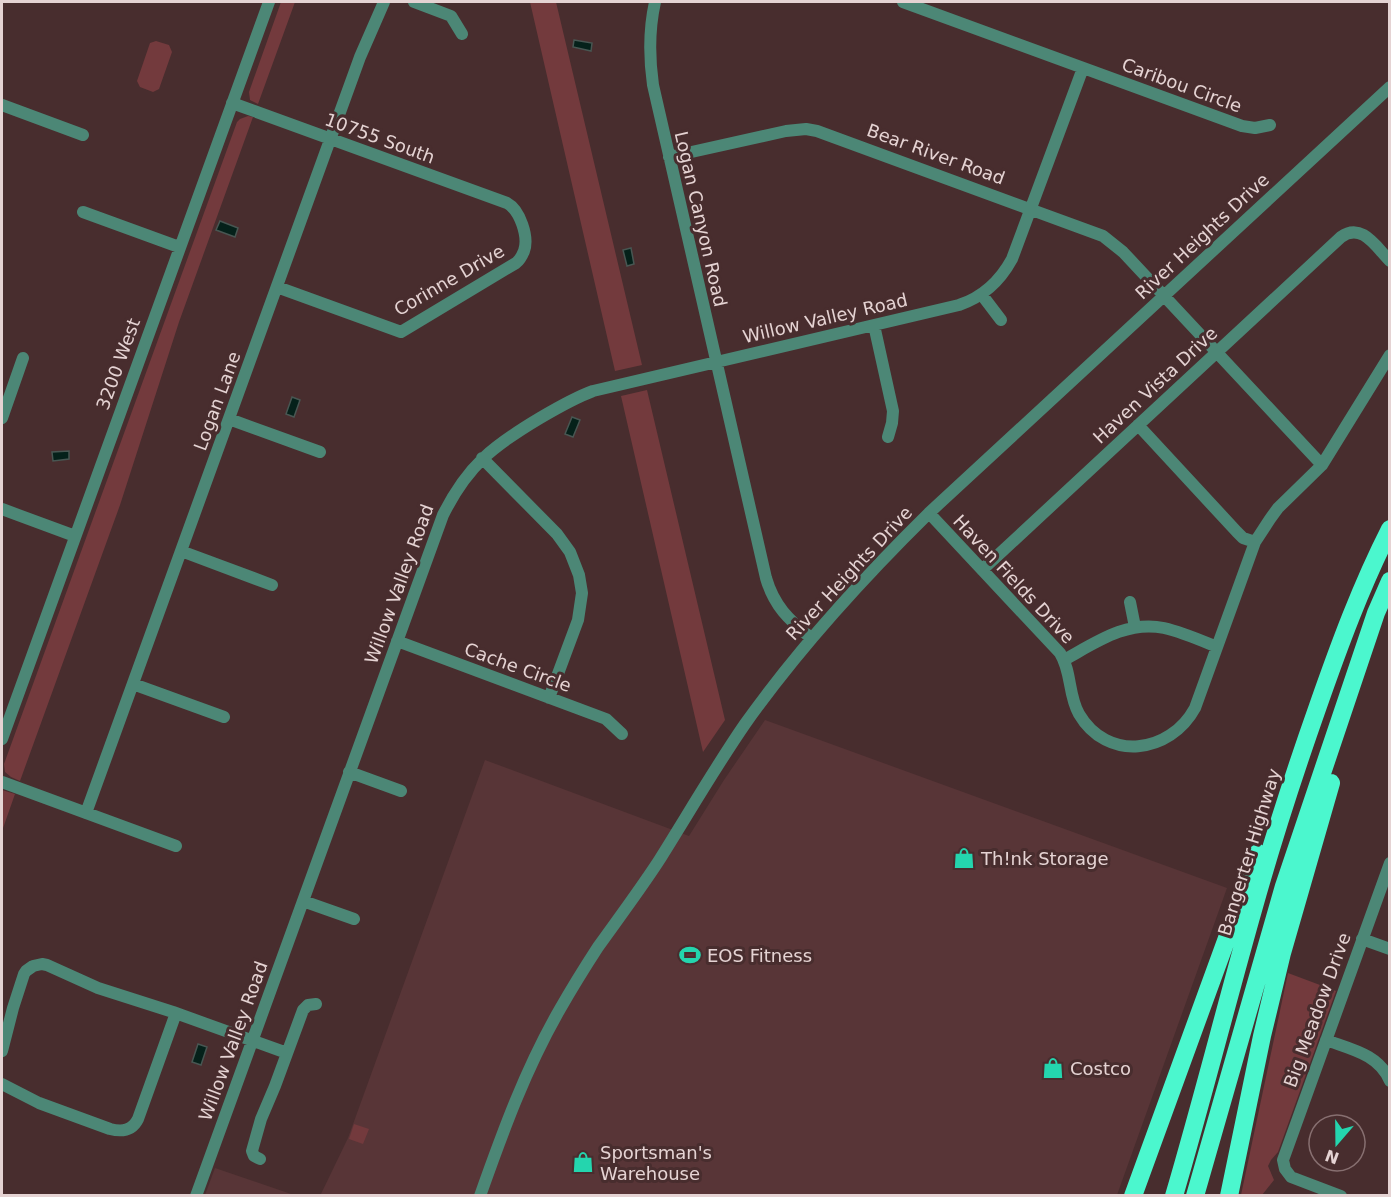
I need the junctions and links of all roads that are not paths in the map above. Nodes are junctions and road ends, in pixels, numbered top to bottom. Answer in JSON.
{"nodes":[{"id":1,"x":269,"y":2,"type":"edge"},
{"id":2,"x":384,"y":2,"type":"edge"},
{"id":3,"x":414,"y":2,"type":"edge"},
{"id":4,"x":655,"y":2,"type":"edge"},
{"id":5,"x":903,"y":2,"type":"edge"},
{"id":6,"x":462,"y":34,"type":"dead end"},
{"id":7,"x":1083,"y":68,"type":"junction"},
{"id":8,"x":1389,"y":87,"type":"edge"},
{"id":9,"x":232,"y":103,"type":"junction"},
{"id":10,"x":2,"y":105,"type":"edge"},
{"id":11,"x":1270,"y":125,"type":"dead end"},
{"id":12,"x":83,"y":135,"type":"dead end"},
{"id":13,"x":331,"y":139,"type":"junction"},
{"id":14,"x":669,"y":157,"type":"junction"},
{"id":15,"x":515,"y":209,"type":"joint"},
{"id":16,"x":1031,"y":209,"type":"junction"},
{"id":17,"x":83,"y":212,"type":"dead end"},
{"id":18,"x":179,"y":246,"type":"junction"},
{"id":19,"x":1389,"y":261,"type":"edge"},
{"id":20,"x":277,"y":287,"type":"junction"},
{"id":21,"x":982,"y":295,"type":"junction"},
{"id":22,"x":1164,"y":296,"type":"junction"},
{"id":23,"x":1001,"y":320,"type":"dead end"},
{"id":24,"x":874,"y":325,"type":"junction"},
{"id":25,"x":1216,"y":352,"type":"junction"},
{"id":26,"x":1389,"y":355,"type":"edge"},
{"id":27,"x":23,"y":358,"type":"dead end"},
{"id":28,"x":716,"y":362,"type":"junction"},
{"id":29,"x":2,"y":418,"type":"edge"},
{"id":30,"x":229,"y":419,"type":"junction"},
{"id":31,"x":1138,"y":425,"type":"junction"},
{"id":32,"x":888,"y":437,"type":"dead end"},
{"id":33,"x":320,"y":452,"type":"dead end"},
{"id":34,"x":482,"y":458,"type":"junction"},
{"id":35,"x":1322,"y":465,"type":"junction"},
{"id":36,"x":2,"y":509,"type":"edge"},
{"id":37,"x":929,"y":513,"type":"junction"},
{"id":38,"x":1389,"y":529,"type":"edge"},
{"id":39,"x":75,"y":536,"type":"junction"},
{"id":40,"x":1255,"y":542,"type":"junction"},
{"id":41,"x":181,"y":551,"type":"junction"},
{"id":42,"x":982,"y":570,"type":"junction"},
{"id":43,"x":1389,"y":582,"type":"edge"},
{"id":44,"x":272,"y":585,"type":"dead end"},
{"id":45,"x":1130,"y":602,"type":"dead end"},
{"id":46,"x":1135,"y":627,"type":"junction"},
{"id":47,"x":811,"y":638,"type":"junction"},
{"id":48,"x":397,"y":641,"type":"junction"},
{"id":49,"x":1365,"y":645,"type":"junction"},
{"id":50,"x":1217,"y":646,"type":"junction"},
{"id":51,"x":1064,"y":660,"type":"junction"},
{"id":52,"x":133,"y":684,"type":"junction"},
{"id":53,"x":1326,"y":684,"type":"junction"},
{"id":54,"x":549,"y":698,"type":"junction"},
{"id":55,"x":224,"y":717,"type":"dead end"},
{"id":56,"x":622,"y":734,"type":"dead end"},
{"id":57,"x":2,"y":739,"type":"edge"},
{"id":58,"x":350,"y":772,"type":"junction"},
{"id":59,"x":2,"y":782,"type":"edge"},
{"id":60,"x":401,"y":791,"type":"dead end"},
{"id":61,"x":86,"y":813,"type":"junction"},
{"id":62,"x":176,"y":846,"type":"dead end"},
{"id":63,"x":1389,"y":863,"type":"edge"},
{"id":64,"x":303,"y":901,"type":"junction"},
{"id":65,"x":354,"y":919,"type":"dead end"},
{"id":66,"x":1362,"y":939,"type":"junction"},
{"id":67,"x":1389,"y":949,"type":"edge"},
{"id":68,"x":316,"y":1004,"type":"dead end"},
{"id":69,"x":176,"y":1013,"type":"junction"},
{"id":70,"x":5,"y":1018,"type":"edge"},
{"id":71,"x":252,"y":1040,"type":"junction"},
{"id":72,"x":1326,"y":1040,"type":"junction"},
{"id":73,"x":2,"y":1051,"type":"edge"},
{"id":74,"x":287,"y":1053,"type":"junction"},
{"id":75,"x":1389,"y":1081,"type":"edge"},
{"id":76,"x":2,"y":1084,"type":"edge"},
{"id":77,"x":260,"y":1159,"type":"dead end"},
{"id":78,"x":196,"y":1196,"type":"edge"},
{"id":79,"x":480,"y":1196,"type":"edge"},
{"id":80,"x":1133,"y":1196,"type":"edge"},
{"id":81,"x":1174,"y":1196,"type":"edge"},
{"id":82,"x":1195,"y":1196,"type":"edge"},
{"id":83,"x":1229,"y":1196,"type":"edge"},
{"id":84,"x":1341,"y":1196,"type":"edge"}],
"edges":[{"from":1,"to":9,"type":"street","name":"3200 West"},
{"from":2,"to":13,"type":"street","name":"Logan Lane"},
{"from":3,"to":6,"type":"street"},
{"from":4,"to":14,"type":"street","name":"Logan Canyon Road"},
{"from":5,"to":7,"type":"street","name":"Caribou Circle"},
{"from":7,"to":11,"type":"street","name":"Caribou Circle"},
{"from":7,"to":16,"type":"street","name":"Willow Valley Road"},
{"from":8,"to":22,"type":"street","name":"River Heights Drive"},
{"from":9,"to":13,"type":"street","name":"10755 South"},
{"from":9,"to":18,"type":"street","name":"3200 West"},
{"from":10,"to":12,"type":"street"},
{"from":13,"to":15,"type":"street","name":"10755 South"},
{"from":13,"to":20,"type":"street","name":"Logan Lane"},
{"from":14,"to":16,"type":"street","name":"Bear River Road"},
{"from":14,"to":28,"type":"street","name":"Logan Canyon Road"},
{"from":15,"to":20,"type":"street","name":"Corinne Drive"},
{"from":16,"to":21,"type":"street","name":"Willow Valley Road"},
{"from":16,"to":22,"type":"street","name":"Bear River Road"},
{"from":17,"to":18,"type":"street"},
{"from":18,"to":39,"type":"street","name":"3200 West"},
{"from":19,"to":25,"type":"street","name":"Haven Vista Drive"},
{"from":20,"to":30,"type":"street","name":"Logan Lane"},
{"from":21,"to":23,"type":"street"},
{"from":21,"to":24,"type":"street","name":"Willow Valley Road"},
{"from":22,"to":25,"type":"street","name":"Bear River Road"},
{"from":22,"to":37,"type":"street","name":"River Heights Drive"},
{"from":24,"to":28,"type":"street","name":"Willow Valley Road"},
{"from":24,"to":32,"type":"street"},
{"from":25,"to":31,"type":"street","name":"Haven Vista Drive"},
{"from":25,"to":35,"type":"street","name":"Bear River Road"},
{"from":26,"to":35,"type":"street","name":"Haven Fields Drive"},
{"from":27,"to":29,"type":"street"},
{"from":28,"to":34,"type":"street","name":"Willow Valley Road"},
{"from":28,"to":47,"type":"street","name":"Logan Canyon Road"},
{"from":30,"to":33,"type":"street"},
{"from":30,"to":41,"type":"street","name":"Logan Lane"},
{"from":31,"to":40,"type":"street"},
{"from":31,"to":42,"type":"street","name":"Haven Vista Drive"},
{"from":34,"to":48,"type":"street","name":"Willow Valley Road"},
{"from":34,"to":54,"type":"street"},
{"from":35,"to":40,"type":"street","name":"Haven Fields Drive"},
{"from":36,"to":39,"type":"street"},
{"from":37,"to":42,"type":"street","name":"Haven Fields Drive"},
{"from":37,"to":47,"type":"street","name":"River Heights Drive"},
{"from":38,"to":53,"type":"highway","name":"Bangerter Highway"},
{"from":39,"to":57,"type":"street","name":"3200 West"},
{"from":40,"to":50,"type":"street","name":"Haven Fields Drive"},
{"from":41,"to":44,"type":"street"},
{"from":41,"to":52,"type":"street","name":"Logan Lane"},
{"from":42,"to":51,"type":"street","name":"Haven Fields Drive"},
{"from":43,"to":49,"type":"highway"},
{"from":45,"to":46,"type":"street"},
{"from":46,"to":50,"type":"street"},
{"from":46,"to":51,"type":"street"},
{"from":47,"to":79,"type":"street","name":"River Heights Drive"},
{"from":48,"to":54,"type":"street","name":"Cache Circle"},
{"from":48,"to":58,"type":"street","name":"Willow Valley Road"},
{"from":49,"to":82,"type":"highway"},
{"from":49,"to":83,"type":"highway"},
{"from":50,"to":51,"type":"street","name":"Haven Fields Drive"},
{"from":52,"to":55,"type":"street"},
{"from":52,"to":61,"type":"street","name":"Logan Lane"},
{"from":53,"to":80,"type":"highway"},
{"from":53,"to":81,"type":"highway","name":"Bangerter Highway"},
{"from":54,"to":56,"type":"street","name":"Cache Circle"},
{"from":58,"to":60,"type":"street"},
{"from":58,"to":64,"type":"street","name":"Willow Valley Road"},
{"from":59,"to":61,"type":"street"},
{"from":61,"to":62,"type":"street"},
{"from":63,"to":66,"type":"street","name":"Big Meadow Drive"},
{"from":64,"to":65,"type":"street"},
{"from":64,"to":71,"type":"street","name":"Willow Valley Road"},
{"from":66,"to":67,"type":"street"},
{"from":66,"to":72,"type":"street","name":"Big Meadow Drive"},
{"from":68,"to":74,"type":"street"},
{"from":69,"to":70,"type":"street"},
{"from":69,"to":71,"type":"street"},
{"from":69,"to":76,"type":"street"},
{"from":70,"to":73,"type":"street"},
{"from":71,"to":74,"type":"street"},
{"from":71,"to":78,"type":"street","name":"Willow Valley Road"},
{"from":72,"to":75,"type":"street"},
{"from":72,"to":84,"type":"street","name":"Big Meadow Drive"},
{"from":74,"to":77,"type":"street"}]}
